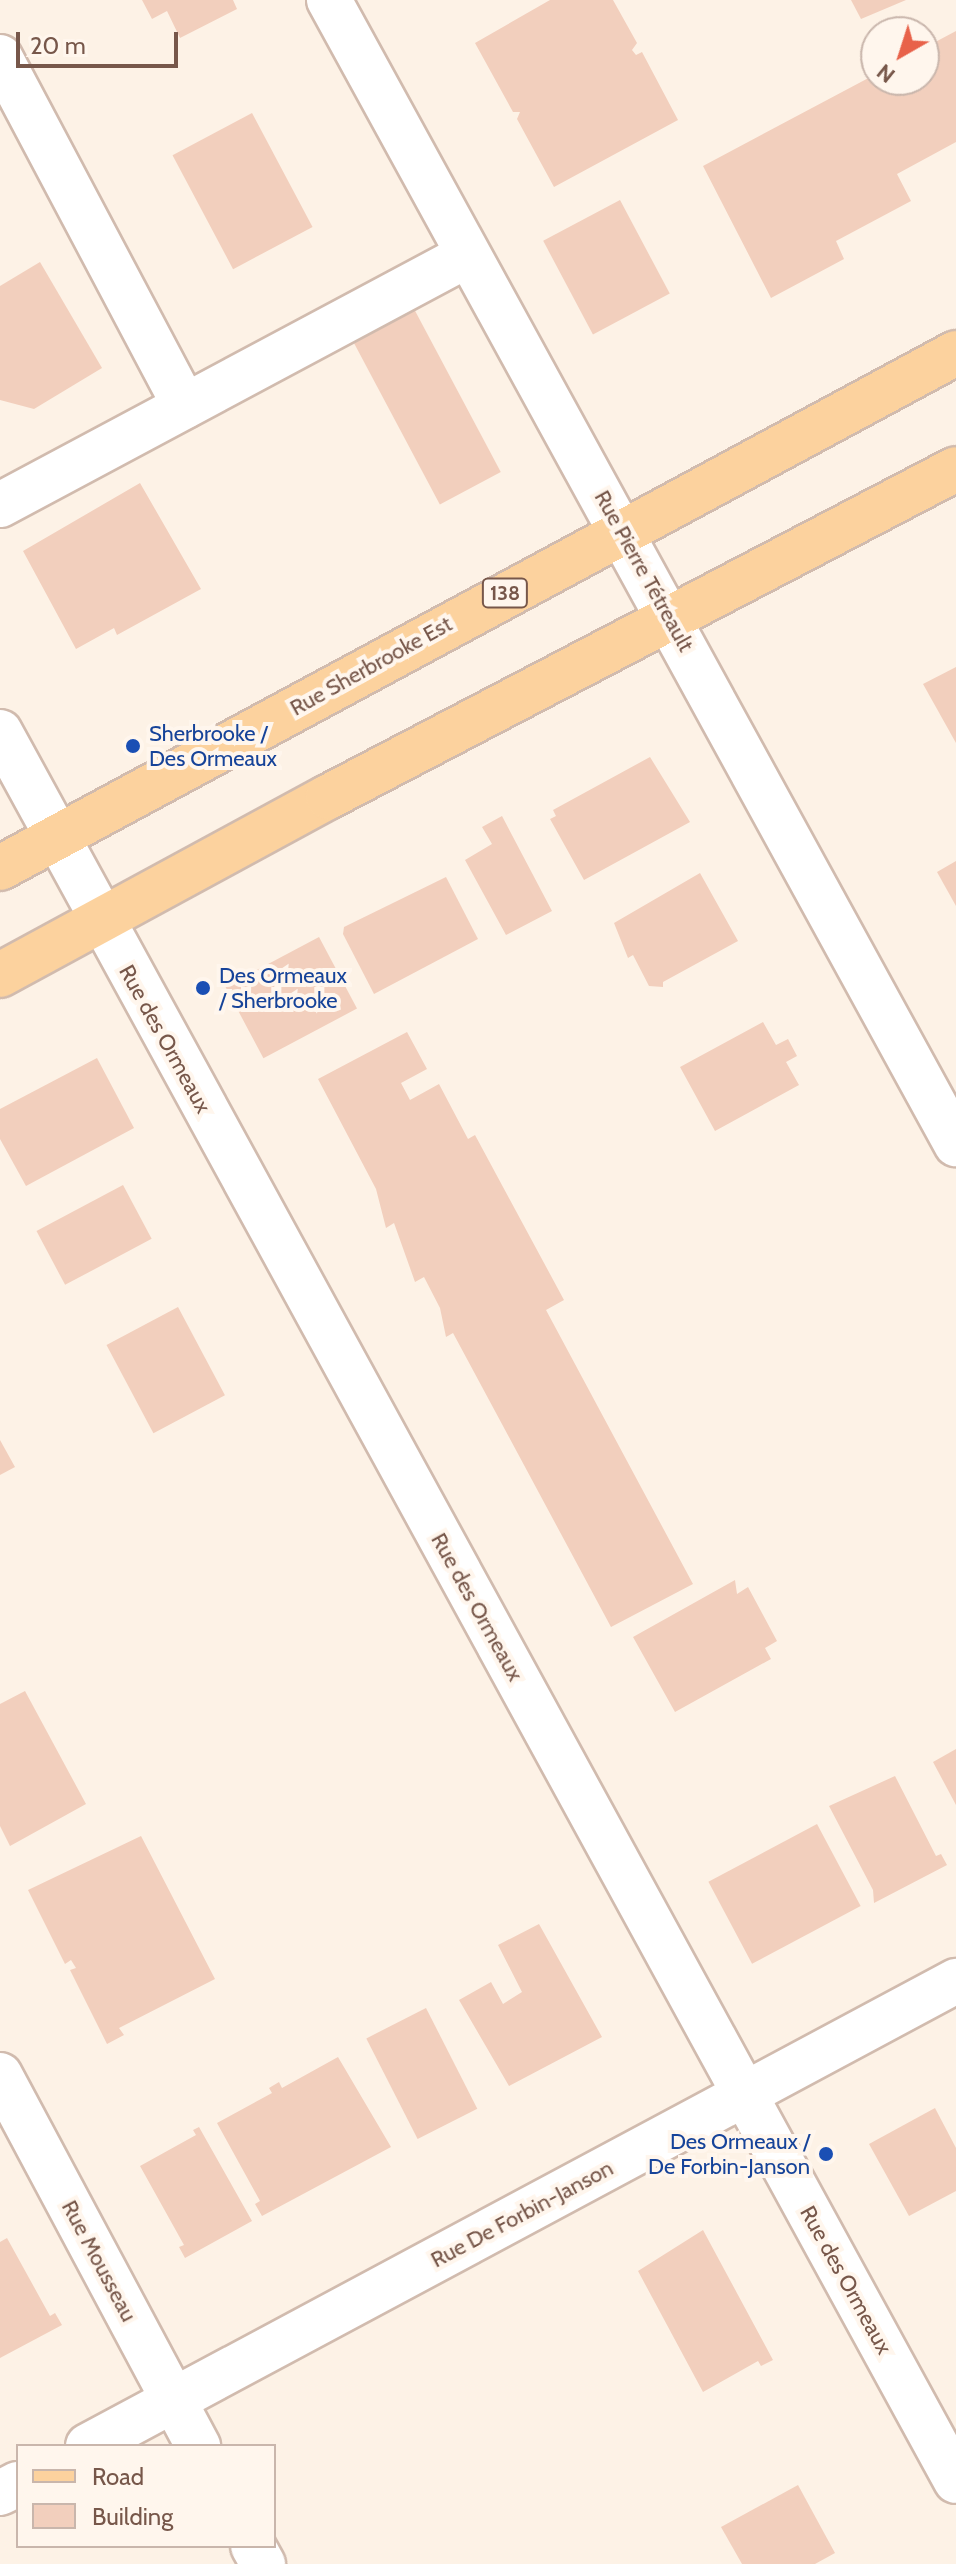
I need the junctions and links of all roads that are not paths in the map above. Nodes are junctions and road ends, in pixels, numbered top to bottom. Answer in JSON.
{"nodes":[{"id":1,"x":329,"y":0,"type":"edge"},
{"id":2,"x":0,"y":57,"type":"edge"},
{"id":3,"x":466,"y":256,"type":"junction"},
{"id":4,"x":956,"y":353,"type":"edge"},
{"id":5,"x":185,"y":406,"type":"junction"},
{"id":6,"x":956,"y":469,"type":"edge"},
{"id":7,"x":0,"y":505,"type":"edge"},
{"id":8,"x":621,"y":530,"type":"junction"},
{"id":9,"x":673,"y":619,"type":"junction"},
{"id":10,"x":0,"y":732,"type":"edge"},
{"id":11,"x":56,"y":837,"type":"junction"},
{"id":12,"x":0,"y":868,"type":"edge"},
{"id":13,"x":100,"y":922,"type":"junction"},
{"id":14,"x":0,"y":975,"type":"edge"},
{"id":15,"x":956,"y":1144,"type":"edge"},
{"id":16,"x":956,"y":1981,"type":"edge"},
{"id":17,"x":0,"y":2075,"type":"edge"},
{"id":18,"x":745,"y":2094,"type":"junction"},
{"id":19,"x":174,"y":2401,"type":"junction"},
{"id":20,"x":92,"y":2444,"type":"edge"},
{"id":21,"x":197,"y":2444,"type":"edge"},
{"id":22,"x":956,"y":2481,"type":"edge"}],
"edges":[{"from":1,"to":3,"type":"street","name":"Rue Pierre Tétreault"},
{"from":2,"to":5,"type":"street"},
{"from":3,"to":5,"type":"street"},
{"from":3,"to":8,"type":"street","name":"Rue Pierre Tétreault"},
{"from":4,"to":8,"type":"main road","name":"Rue Sherbrooke Est","number":"138"},
{"from":5,"to":7,"type":"street"},
{"from":6,"to":9,"type":"main road"},
{"from":8,"to":9,"type":"street","name":"Rue Pierre Tétreault"},
{"from":8,"to":11,"type":"main road","name":"Rue Sherbrooke Est","number":"138"},
{"from":9,"to":13,"type":"main road"},
{"from":9,"to":15,"type":"street","name":"Rue Pierre Tétreault"},
{"from":10,"to":11,"type":"street","name":"Rue des Ormeaux"},
{"from":11,"to":12,"type":"main road","name":"Rue Sherbrooke Est","number":"138"},
{"from":11,"to":13,"type":"street","name":"Rue des Ormeaux"},
{"from":13,"to":14,"type":"main road"},
{"from":13,"to":18,"type":"street","name":"Rue des Ormeaux"},
{"from":16,"to":18,"type":"street","name":"Rue De Forbin-Janson"},
{"from":17,"to":19,"type":"street","name":"Rue Mousseau"},
{"from":18,"to":19,"type":"street","name":"Rue De Forbin-Janson"},
{"from":18,"to":22,"type":"street","name":"Rue des Ormeaux"},
{"from":19,"to":20,"type":"street","name":"Rue De Forbin-Janson"},
{"from":19,"to":21,"type":"street","name":"Rue Mousseau"}]}
